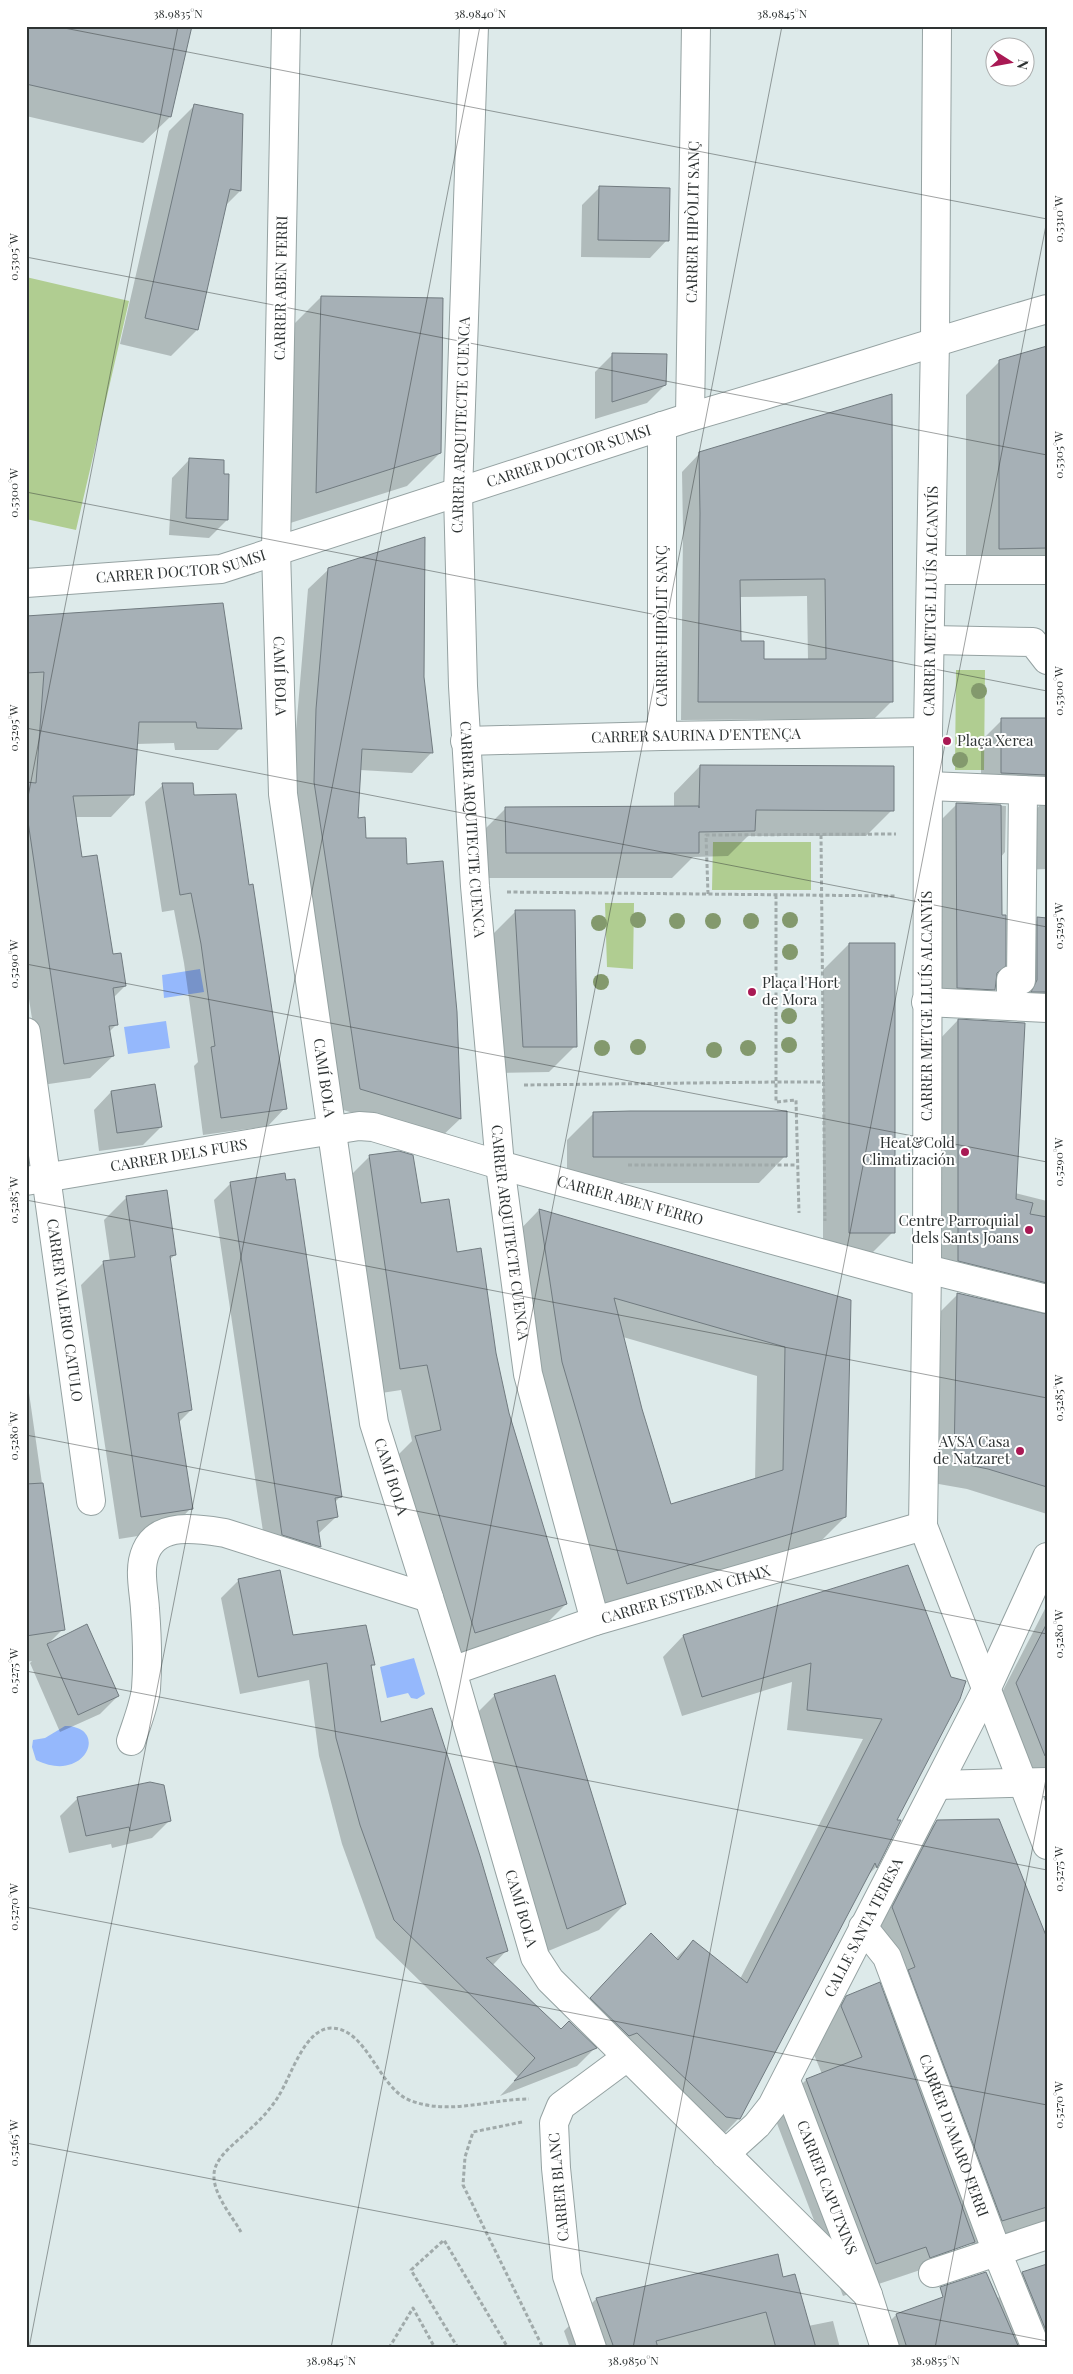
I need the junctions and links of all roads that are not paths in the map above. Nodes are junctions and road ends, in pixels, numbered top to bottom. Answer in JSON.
{"nodes":[{"id":1,"x":286,"y":26,"type":"edge"},
{"id":2,"x":474,"y":26,"type":"edge"},
{"id":3,"x":696,"y":26,"type":"edge"},
{"id":4,"x":937,"y":26,"type":"edge"},
{"id":5,"x":1047,"y":309,"type":"edge"},
{"id":6,"x":935,"y":340,"type":"junction"},
{"id":7,"x":690,"y":417,"type":"junction"},
{"id":8,"x":662,"y":426,"type":"junction"},
{"id":9,"x":458,"y":493,"type":"junction"},
{"id":10,"x":276,"y":550,"type":"junction"},
{"id":11,"x":932,"y":570,"type":"junction"},
{"id":12,"x":1047,"y":570,"type":"edge"},
{"id":13,"x":26,"y":582,"type":"edge"},
{"id":14,"x":931,"y":640,"type":"junction"},
{"id":15,"x":1047,"y":660,"type":"edge"},
{"id":16,"x":928,"y":732,"type":"junction"},
{"id":17,"x":662,"y":736,"type":"junction"},
{"id":18,"x":465,"y":741,"type":"junction"},
{"id":19,"x":929,"y":786,"type":"junction"},
{"id":20,"x":1035,"y":790,"type":"edge"},
{"id":21,"x":926,"y":1002,"type":"junction"},
{"id":22,"x":1011,"y":1005,"type":"junction"},
{"id":23,"x":1047,"y":1008,"type":"edge"},
{"id":24,"x":26,"y":1032,"type":"edge"},
{"id":25,"x":333,"y":1130,"type":"junction"},
{"id":26,"x":500,"y":1165,"type":"junction"},
{"id":27,"x":36,"y":1180,"type":"edge"},
{"id":28,"x":926,"y":1275,"type":"junction"},
{"id":29,"x":1047,"y":1299,"type":"edge"},
{"id":30,"x":91,"y":1501,"type":"dead end"},
{"id":31,"x":923,"y":1526,"type":"junction"},
{"id":32,"x":1047,"y":1557,"type":"edge"},
{"id":33,"x":429,"y":1598,"type":"junction"},
{"id":34,"x":596,"y":1621,"type":"junction"},
{"id":35,"x":452,"y":1671,"type":"junction"},
{"id":36,"x":986,"y":1690,"type":"junction"},
{"id":37,"x":131,"y":1741,"type":"dead end"},
{"id":38,"x":1035,"y":1783,"type":"edge"},
{"id":39,"x":938,"y":1785,"type":"junction"},
{"id":40,"x":1047,"y":1845,"type":"edge"},
{"id":41,"x":863,"y":1927,"type":"junction"},
{"id":42,"x":627,"y":2057,"type":"junction"},
{"id":43,"x":786,"y":2081,"type":"junction"},
{"id":44,"x":725,"y":2154,"type":"junction"},
{"id":45,"x":1047,"y":2235,"type":"edge"},
{"id":46,"x":997,"y":2252,"type":"junction"},
{"id":47,"x":933,"y":2273,"type":"dead end"},
{"id":48,"x":868,"y":2294,"type":"junction"},
{"id":49,"x":592,"y":2348,"type":"edge"},
{"id":50,"x":886,"y":2348,"type":"edge"},
{"id":51,"x":1036,"y":2348,"type":"edge"}],
"edges":[{"from":1,"to":10,"type":"street","name":"CARRER ABEN FERRI"},
{"from":2,"to":9,"type":"street","name":"CARRER ARQUITECTE CUENCA"},
{"from":3,"to":7,"type":"street","name":"CARRER HIPÒLIT SANÇ"},
{"from":4,"to":6,"type":"street","name":"CARRER METGE LLUÍS ALCANYÍS"},
{"from":5,"to":6,"type":"street","name":"CARRER DOCTOR SUMSI"},
{"from":6,"to":7,"type":"street","name":"CARRER DOCTOR SUMSI"},
{"from":6,"to":11,"type":"street","name":"CARRER METGE LLUÍS ALCANYÍS"},
{"from":7,"to":8,"type":"street","name":"CARRER DOCTOR SUMSI"},
{"from":8,"to":9,"type":"street","name":"CARRER DOCTOR SUMSI"},
{"from":8,"to":17,"type":"street","name":"CARRER HIPÒLIT SANÇ"},
{"from":9,"to":10,"type":"street","name":"CARRER DOCTOR SUMSI"},
{"from":9,"to":18,"type":"street","name":"CARRER ARQUITECTE CUENCA"},
{"from":10,"to":13,"type":"street","name":"CARRER DOCTOR SUMSI"},
{"from":10,"to":25,"type":"street","name":"CAMÍ BOLA"},
{"from":11,"to":12,"type":"street"},
{"from":11,"to":14,"type":"street","name":"CARRER METGE LLUÍS ALCANYÍS"},
{"from":14,"to":15,"type":"street"},
{"from":14,"to":16,"type":"street","name":"CARRER METGE LLUÍS ALCANYÍS"},
{"from":16,"to":17,"type":"street","name":"CARRER SAURINA D'ENTENÇA"},
{"from":16,"to":19,"type":"street","name":"CARRER METGE LLUÍS ALCANYÍS"},
{"from":17,"to":18,"type":"street","name":"CARRER SAURINA D'ENTENÇA"},
{"from":18,"to":26,"type":"street","name":"CARRER ARQUITECTE CUENCA"},
{"from":19,"to":20,"type":"street"},
{"from":19,"to":21,"type":"street","name":"CARRER METGE LLUÍS ALCANYÍS"},
{"from":20,"to":22,"type":"street"},
{"from":21,"to":22,"type":"street"},
{"from":21,"to":28,"type":"street","name":"CARRER METGE LLUÍS ALCANYÍS"},
{"from":22,"to":23,"type":"street"},
{"from":24,"to":27,"type":"street","name":"CARRER VALERIO CATULO"},
{"from":25,"to":26,"type":"street","name":"CARRER ABEN FERRO"},
{"from":25,"to":27,"type":"street","name":"CARRER DELS FURS"},
{"from":25,"to":33,"type":"street","name":"CAMÍ BOLA"},
{"from":26,"to":28,"type":"street","name":"CARRER ABEN FERRO"},
{"from":26,"to":34,"type":"street","name":"CARRER ARQUITECTE CUENCA"},
{"from":27,"to":30,"type":"street","name":"CARRER VALERIO CATULO"},
{"from":28,"to":29,"type":"street","name":"CARRER ABEN FERRO"},
{"from":28,"to":31,"type":"street","name":"CARRER METGE LLUÍS ALCANYÍS"},
{"from":31,"to":34,"type":"street","name":"CARRER ESTEBAN CHAIX"},
{"from":31,"to":36,"type":"street","name":"CARRER METGE LLUÍS ALCANYÍS"},
{"from":32,"to":36,"type":"street","name":"CALLE SANTA TERESA"},
{"from":33,"to":35,"type":"street","name":"CAMÍ BOLA"},
{"from":33,"to":37,"type":"street"},
{"from":34,"to":35,"type":"street","name":"CARRER ESTEBAN CHAIX"},
{"from":35,"to":42,"type":"street","name":"CAMÍ BOLA"},
{"from":36,"to":38,"type":"street","name":"CARRER METGE LLUÍS ALCANYÍS"},
{"from":36,"to":39,"type":"street","name":"CALLE SANTA TERESA"},
{"from":38,"to":39,"type":"street"},
{"from":38,"to":40,"type":"street","name":"CARRER METGE LLUÍS ALCANYÍS"},
{"from":39,"to":41,"type":"street","name":"CALLE SANTA TERESA"},
{"from":41,"to":43,"type":"street","name":"CALLE SANTA TERESA"},
{"from":41,"to":46,"type":"street","name":"CARRER D'AMARO FERRI"},
{"from":42,"to":44,"type":"street","name":"CAMÍ BOLA"},
{"from":42,"to":49,"type":"street","name":"CARRER BLANC"},
{"from":43,"to":44,"type":"street","name":"CALLE SANTA TERESA"},
{"from":43,"to":48,"type":"street","name":"CARRER CAPUTXINS"},
{"from":44,"to":48,"type":"street","name":"CARRER CAPUTXINS"},
{"from":45,"to":46,"type":"street"},
{"from":46,"to":47,"type":"street"},
{"from":46,"to":51,"type":"street","name":"CARRER D'AMARO FERRI"},
{"from":48,"to":50,"type":"street","name":"CARRER CAPUTXINS"}]}
